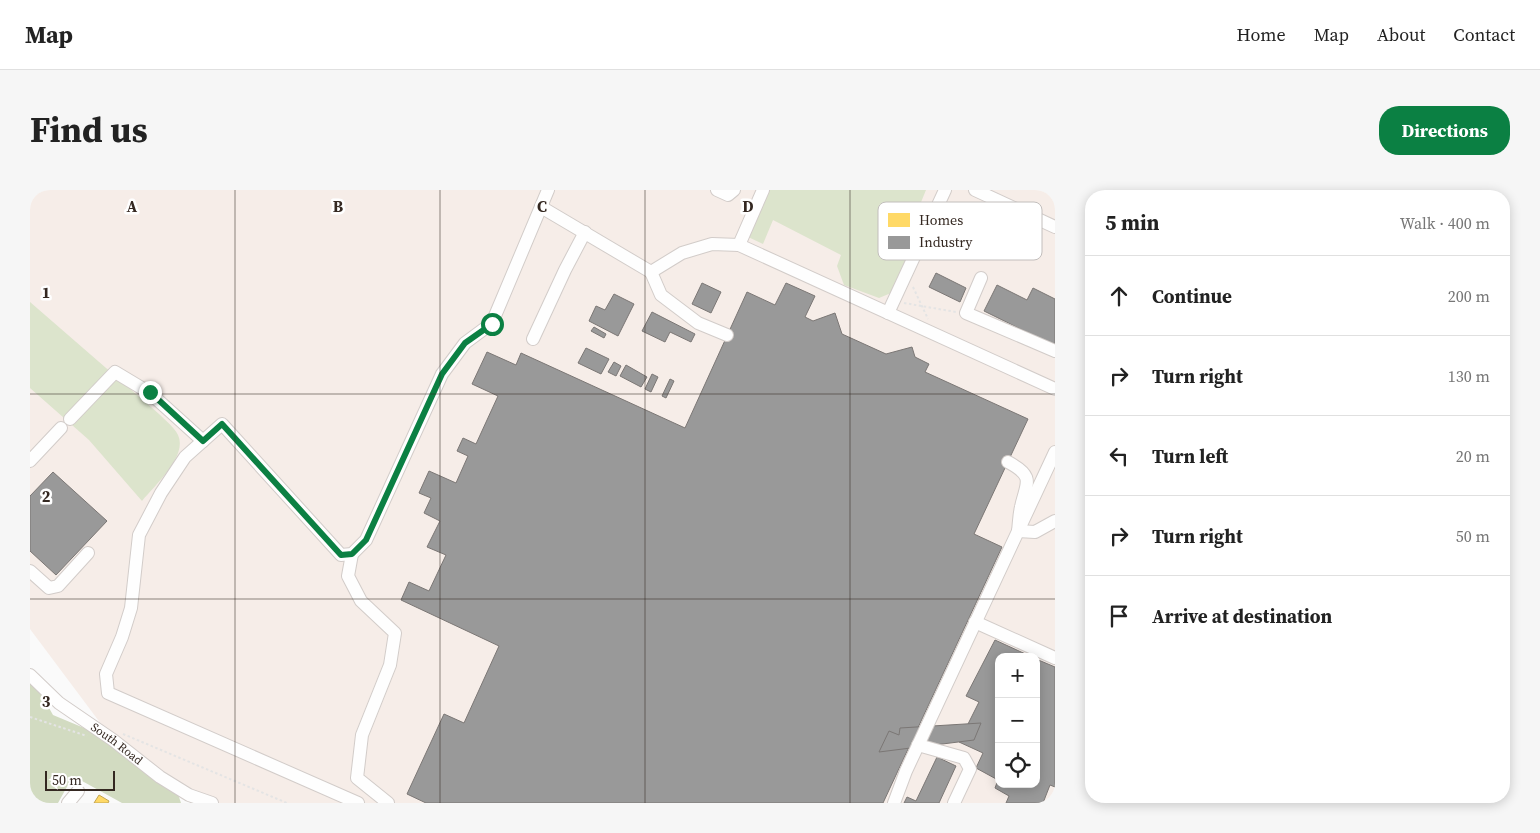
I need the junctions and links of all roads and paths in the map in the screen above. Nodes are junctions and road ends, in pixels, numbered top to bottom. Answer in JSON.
{"nodes":[{"id":1,"x":548,"y":190,"type":"edge"},
{"id":2,"x":718,"y":190,"type":"edge"},
{"id":3,"x":734,"y":190,"type":"edge"},
{"id":4,"x":763,"y":190,"type":"edge"},
{"id":5,"x":945,"y":190,"type":"edge"},
{"id":6,"x":975,"y":190,"type":"edge"},
{"id":7,"x":939,"y":202,"type":"edge"},
{"id":8,"x":1001,"y":202,"type":"edge"},
{"id":9,"x":541,"y":207,"type":"junction"},
{"id":10,"x":1042,"y":221,"type":"edge"},
{"id":11,"x":1055,"y":227,"type":"edge"},
{"id":12,"x":585,"y":232,"type":"junction"},
{"id":13,"x":738,"y":245,"type":"junction"},
{"id":14,"x":912,"y":260,"type":"edge"},
{"id":15,"x":651,"y":272,"type":"junction"},
{"id":16,"x":906,"y":274,"type":"junction"},
{"id":17,"x":981,"y":278,"type":"dead end"},
{"id":18,"x":895,"y":299,"type":"junction"},
{"id":19,"x":922,"y":307,"type":"junction"},
{"id":20,"x":888,"y":313,"type":"junction"},
{"id":21,"x":966,"y":313,"type":"junction"},
{"id":22,"x":927,"y":331,"type":"junction"},
{"id":23,"x":728,"y":335,"type":"dead end"},
{"id":24,"x":533,"y":339,"type":"dead end"},
{"id":25,"x":1055,"y":351,"type":"edge"},
{"id":26,"x":1055,"y":389,"type":"edge"},
{"id":27,"x":203,"y":441,"type":"junction"},
{"id":28,"x":1055,"y":452,"type":"edge"},
{"id":29,"x":30,"y":461,"type":"edge"},
{"id":30,"x":1008,"y":462,"type":"dead end"},
{"id":31,"x":1055,"y":521,"type":"edge"},
{"id":32,"x":1018,"y":531,"type":"junction"},
{"id":33,"x":88,"y":553,"type":"dead end"},
{"id":34,"x":352,"y":554,"type":"junction"},
{"id":35,"x":30,"y":571,"type":"edge"},
{"id":36,"x":975,"y":622,"type":"junction"},
{"id":37,"x":1055,"y":658,"type":"edge"},
{"id":38,"x":30,"y":675,"type":"edge"},
{"id":39,"x":30,"y":717,"type":"edge"},
{"id":40,"x":91,"y":737,"type":"dead end"},
{"id":41,"x":113,"y":740,"type":"junction"},
{"id":42,"x":918,"y":744,"type":"junction"},
{"id":43,"x":78,"y":791,"type":"dead end"},
{"id":44,"x":68,"y":803,"type":"edge"},
{"id":45,"x":212,"y":803,"type":"edge"},
{"id":46,"x":287,"y":803,"type":"edge"},
{"id":47,"x":358,"y":803,"type":"edge"},
{"id":48,"x":388,"y":803,"type":"edge"},
{"id":49,"x":894,"y":803,"type":"edge"},
{"id":50,"x":954,"y":803,"type":"edge"}],
"edges":[{"from":1,"to":9,"type":"street"},
{"from":2,"to":3,"type":"street"},
{"from":4,"to":13,"type":"street"},
{"from":5,"to":7,"type":"street"},
{"from":6,"to":8,"type":"street"},
{"from":9,"to":12,"type":"street"},
{"from":9,"to":34,"type":"street"},
{"from":10,"to":11,"type":"street"},
{"from":12,"to":15,"type":"street"},
{"from":12,"to":24,"type":"street"},
{"from":13,"to":15,"type":"street"},
{"from":13,"to":20,"type":"street"},
{"from":14,"to":16,"type":"street"},
{"from":15,"to":23,"type":"street"},
{"from":16,"to":18,"type":"street"},
{"from":16,"to":19,"type":"path"},
{"from":17,"to":21,"type":"street"},
{"from":18,"to":19,"type":"path"},
{"from":18,"to":20,"type":"street"},
{"from":19,"to":21,"type":"path"},
{"from":19,"to":22,"type":"path"},
{"from":20,"to":22,"type":"street"},
{"from":21,"to":25,"type":"street"},
{"from":22,"to":26,"type":"street"},
{"from":27,"to":29,"type":"street"},
{"from":27,"to":34,"type":"street"},
{"from":27,"to":47,"type":"street"},
{"from":28,"to":32,"type":"street"},
{"from":30,"to":32,"type":"street"},
{"from":31,"to":32,"type":"street"},
{"from":32,"to":36,"type":"street"},
{"from":33,"to":35,"type":"street"},
{"from":34,"to":48,"type":"street"},
{"from":36,"to":37,"type":"street"},
{"from":36,"to":42,"type":"street"},
{"from":38,"to":41,"type":"street","name":"South Road"},
{"from":39,"to":40,"type":"path"},
{"from":41,"to":45,"type":"street","name":"South Road"},
{"from":41,"to":46,"type":"path"},
{"from":42,"to":49,"type":"street"},
{"from":42,"to":50,"type":"street"},
{"from":43,"to":44,"type":"street"}]}
